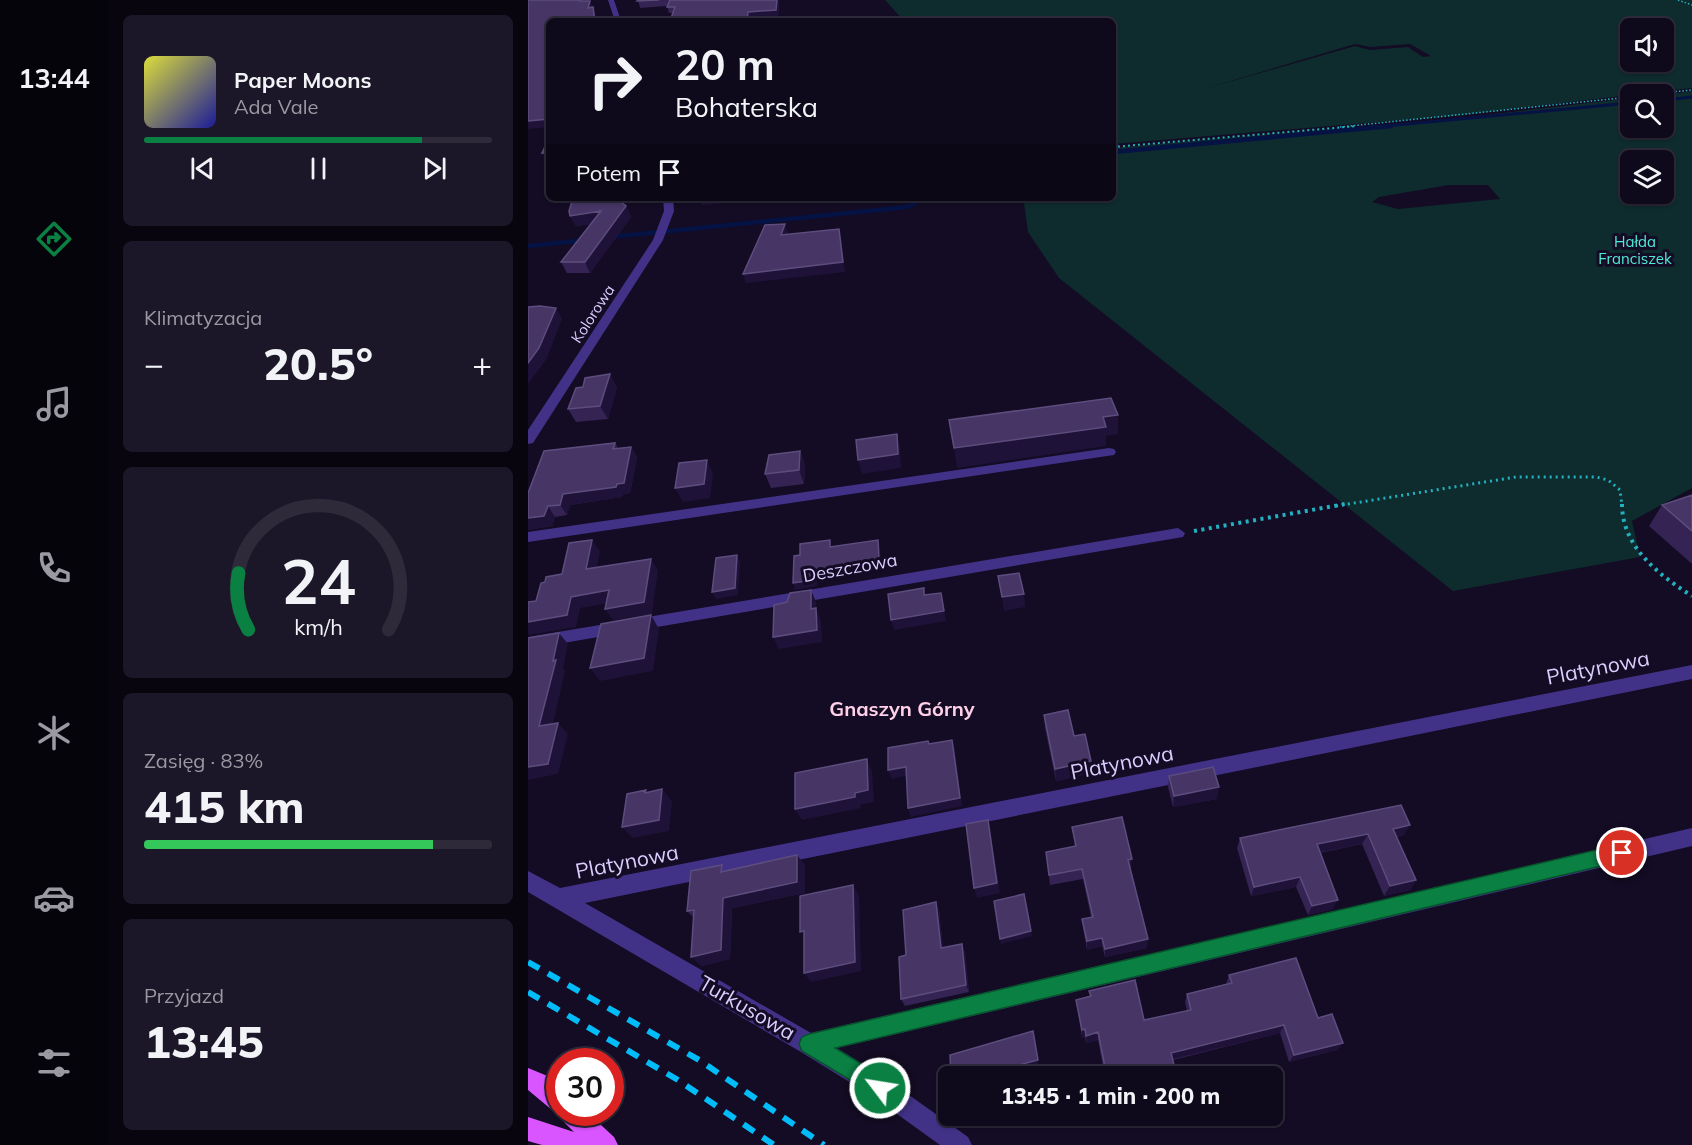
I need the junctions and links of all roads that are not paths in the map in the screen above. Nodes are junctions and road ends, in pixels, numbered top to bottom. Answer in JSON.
{"nodes":[{"id":1,"x":611,"y":0,"type":"edge"},
{"id":2,"x":617,"y":18,"type":"edge"},
{"id":3,"x":668,"y":201,"type":"edge"},
{"id":4,"x":528,"y":440,"type":"edge"},
{"id":5,"x":1109,"y":452,"type":"dead end"},
{"id":6,"x":1178,"y":533,"type":"road end"},
{"id":7,"x":528,"y":537,"type":"edge"},
{"id":8,"x":528,"y":644,"type":"edge"},
{"id":9,"x":1692,"y":672,"type":"edge"},
{"id":10,"x":1692,"y":837,"type":"edge"},
{"id":11,"x":528,"y":881,"type":"edge"},
{"id":12,"x":560,"y":898,"type":"junction"},
{"id":13,"x":809,"y":1044,"type":"junction"},
{"id":14,"x":528,"y":1079,"type":"edge"},
{"id":15,"x":546,"y":1089,"type":"edge"},
{"id":16,"x":585,"y":1126,"type":"edge"},
{"id":17,"x":528,"y":1129,"type":"edge"},
{"id":18,"x":579,"y":1145,"type":"edge"},
{"id":19,"x":606,"y":1145,"type":"edge"},
{"id":20,"x":960,"y":1145,"type":"edge"}],
"edges":[{"from":1,"to":2,"type":"street"},
{"from":3,"to":4,"type":"street","name":"Kolorowa"},
{"from":5,"to":7,"type":"street"},
{"from":6,"to":8,"type":"street","name":"Deszczowa"},
{"from":9,"to":12,"type":"street","name":"Platynowa"},
{"from":10,"to":13,"type":"street"},
{"from":11,"to":12,"type":"street","name":"Turkusowa"},
{"from":12,"to":13,"type":"street","name":"Turkusowa"},
{"from":13,"to":20,"type":"street","name":"Turkusowa"},
{"from":14,"to":15,"type":"main road"},
{"from":16,"to":19,"type":"main road"},
{"from":17,"to":18,"type":"main road"}]}
